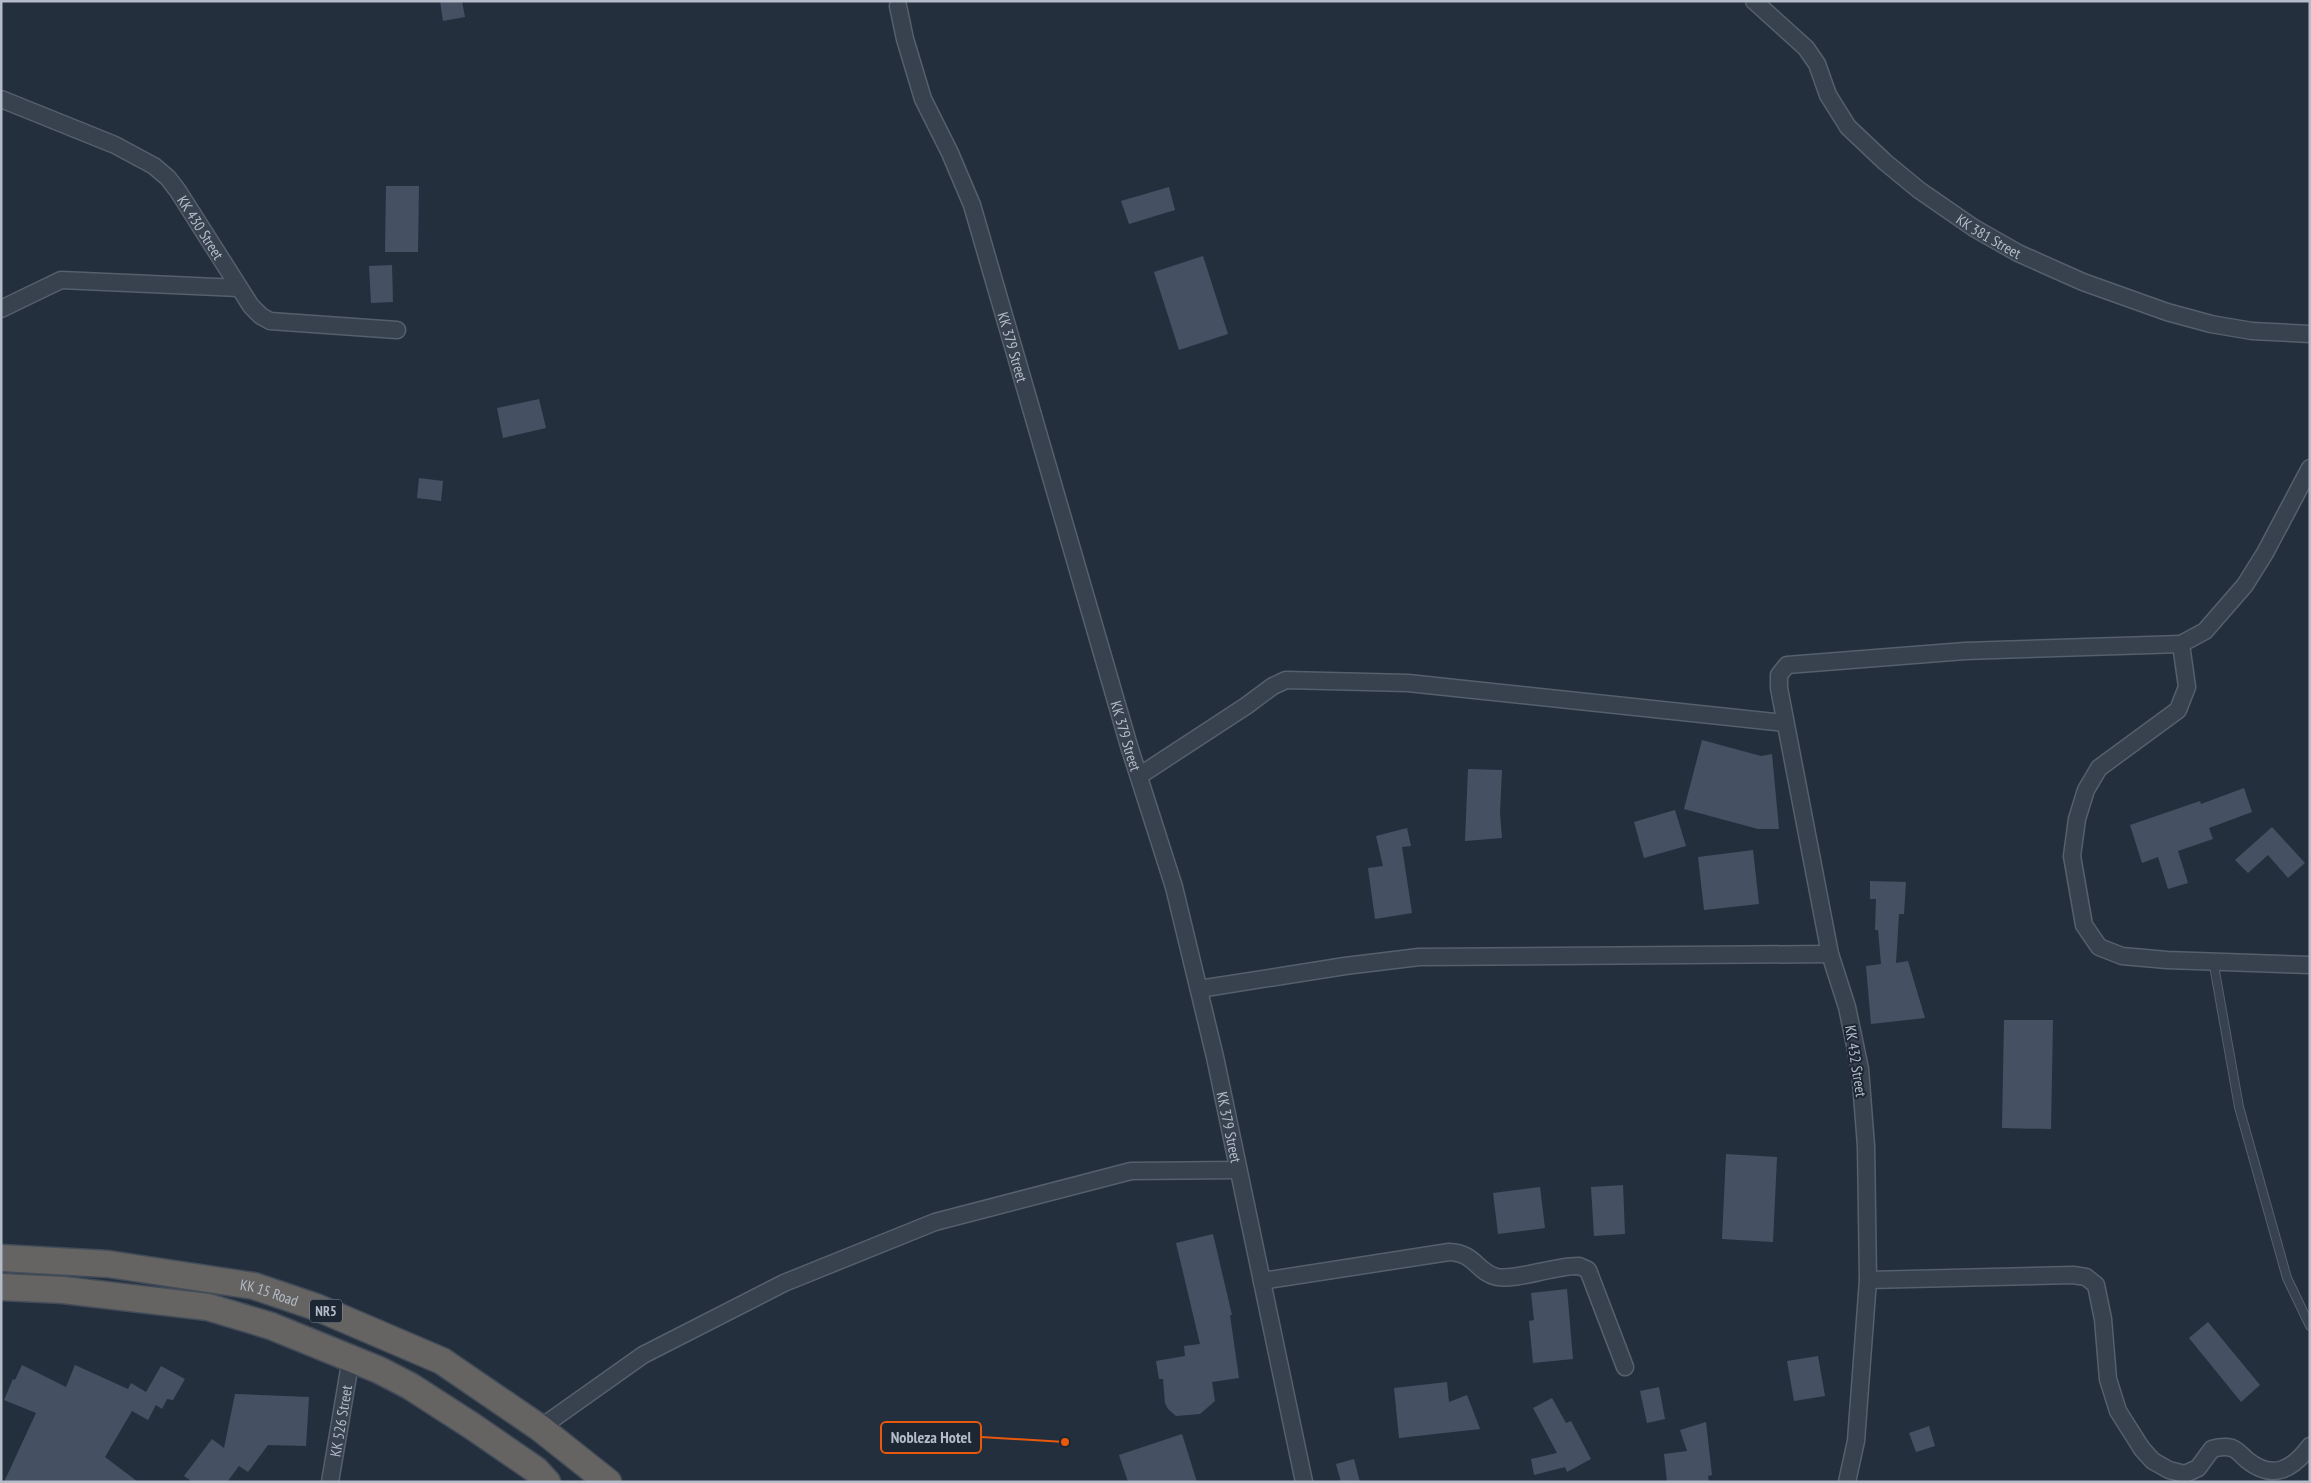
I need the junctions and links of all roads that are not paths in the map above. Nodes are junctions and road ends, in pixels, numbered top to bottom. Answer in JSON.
{"nodes":[{"id":1,"x":1754,"y":1,"type":"edge"},
{"id":2,"x":898,"y":6,"type":"dead end"},
{"id":3,"x":1,"y":99,"type":"edge"},
{"id":4,"x":240,"y":288,"type":"junction"},
{"id":5,"x":1,"y":309,"type":"edge"},
{"id":6,"x":397,"y":330,"type":"dead end"},
{"id":7,"x":2310,"y":334,"type":"edge"},
{"id":8,"x":2310,"y":468,"type":"edge"},
{"id":9,"x":2181,"y":644,"type":"junction"},
{"id":10,"x":1785,"y":722,"type":"junction"},
{"id":11,"x":1139,"y":776,"type":"junction"},
{"id":12,"x":1830,"y":954,"type":"junction"},
{"id":13,"x":2213,"y":960,"type":"junction"},
{"id":14,"x":2310,"y":965,"type":"edge"},
{"id":15,"x":1199,"y":989,"type":"junction"},
{"id":16,"x":1238,"y":1170,"type":"junction"},
{"id":17,"x":1,"y":1258,"type":"edge"},
{"id":18,"x":1868,"y":1280,"type":"junction"},
{"id":19,"x":1262,"y":1281,"type":"junction"},
{"id":20,"x":1,"y":1287,"type":"edge"},
{"id":21,"x":2310,"y":1326,"type":"edge"},
{"id":22,"x":351,"y":1358,"type":"junction"},
{"id":23,"x":1624,"y":1367,"type":"dead end"},
{"id":24,"x":540,"y":1428,"type":"junction"},
{"id":25,"x":2310,"y":1446,"type":"edge"},
{"id":26,"x":330,"y":1482,"type":"edge"},
{"id":27,"x":547,"y":1482,"type":"edge"},
{"id":28,"x":608,"y":1482,"type":"edge"},
{"id":29,"x":1304,"y":1482,"type":"edge"},
{"id":30,"x":1847,"y":1482,"type":"edge"}],
"edges":[{"from":1,"to":7,"type":"street","name":"KK 381 Street"},
{"from":2,"to":11,"type":"street","name":"KK 379 Street"},
{"from":3,"to":4,"type":"street","name":"KK 430 Street"},
{"from":4,"to":5,"type":"street"},
{"from":4,"to":6,"type":"street","name":"KK 430 Street"},
{"from":8,"to":9,"type":"street"},
{"from":9,"to":10,"type":"street","name":"KK 432 Street"},
{"from":9,"to":13,"type":"street"},
{"from":10,"to":11,"type":"street"},
{"from":10,"to":12,"type":"street","name":"KK 432 Street"},
{"from":11,"to":15,"type":"street","name":"KK 379 Street"},
{"from":12,"to":15,"type":"street"},
{"from":12,"to":18,"type":"street","name":"KK 432 Street"},
{"from":13,"to":14,"type":"street"},
{"from":13,"to":21,"type":"lane"},
{"from":15,"to":16,"type":"street","name":"KK 379 Street"},
{"from":16,"to":19,"type":"street","name":"KK 379 Street"},
{"from":16,"to":24,"type":"street"},
{"from":17,"to":24,"type":"highway","name":"KK 15 Road","number":"NR5"},
{"from":18,"to":25,"type":"street"},
{"from":18,"to":30,"type":"street","name":"KK 432 Street"},
{"from":19,"to":23,"type":"street"},
{"from":19,"to":29,"type":"street","name":"KK 379 Street"},
{"from":20,"to":22,"type":"highway","name":"KK 15 Road","number":"NR5"},
{"from":22,"to":26,"type":"street","name":"KK 526 Street"},
{"from":22,"to":27,"type":"highway","name":"KK 15 Road","number":"NR5"},
{"from":24,"to":28,"type":"highway","name":"KK 15 Road","number":"NR5"}]}
